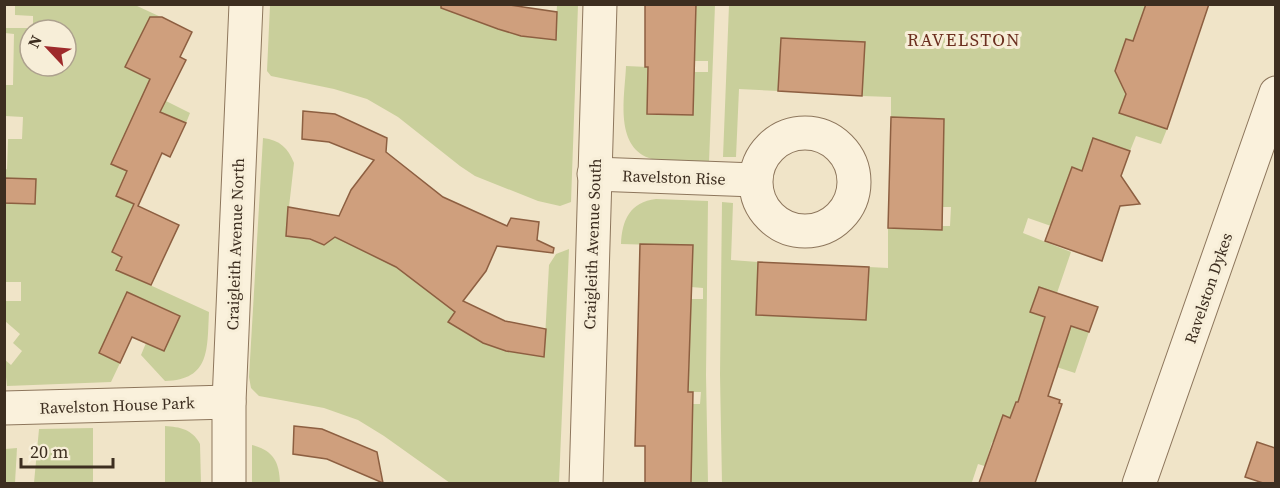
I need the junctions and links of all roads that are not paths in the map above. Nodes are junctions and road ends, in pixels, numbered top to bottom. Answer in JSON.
{"nodes":[{"id":1,"x":246,"y":4,"type":"edge"},
{"id":2,"x":600,"y":4,"type":"edge"},
{"id":3,"x":1275,"y":93,"type":"edge"},
{"id":4,"x":594,"y":174,"type":"junction"},
{"id":5,"x":755,"y":180,"type":"dead end"},
{"id":6,"x":229,"y":402,"type":"junction"},
{"id":7,"x":4,"y":408,"type":"edge"},
{"id":8,"x":229,"y":483,"type":"edge"},
{"id":9,"x":586,"y":483,"type":"edge"},
{"id":10,"x":1139,"y":483,"type":"edge"}],
"edges":[{"from":1,"to":6,"type":"street","name":"Craigleith Avenue North"},
{"from":2,"to":4,"type":"street","name":"Craigleith Avenue South"},
{"from":3,"to":10,"type":"street","name":"Ravelston Dykes"},
{"from":4,"to":5,"type":"street","name":"Ravelston Rise"},
{"from":4,"to":9,"type":"street","name":"Craigleith Avenue South"},
{"from":6,"to":7,"type":"street","name":"Ravelston House Park"},
{"from":6,"to":8,"type":"street","name":"Craigleith Avenue North"}]}
